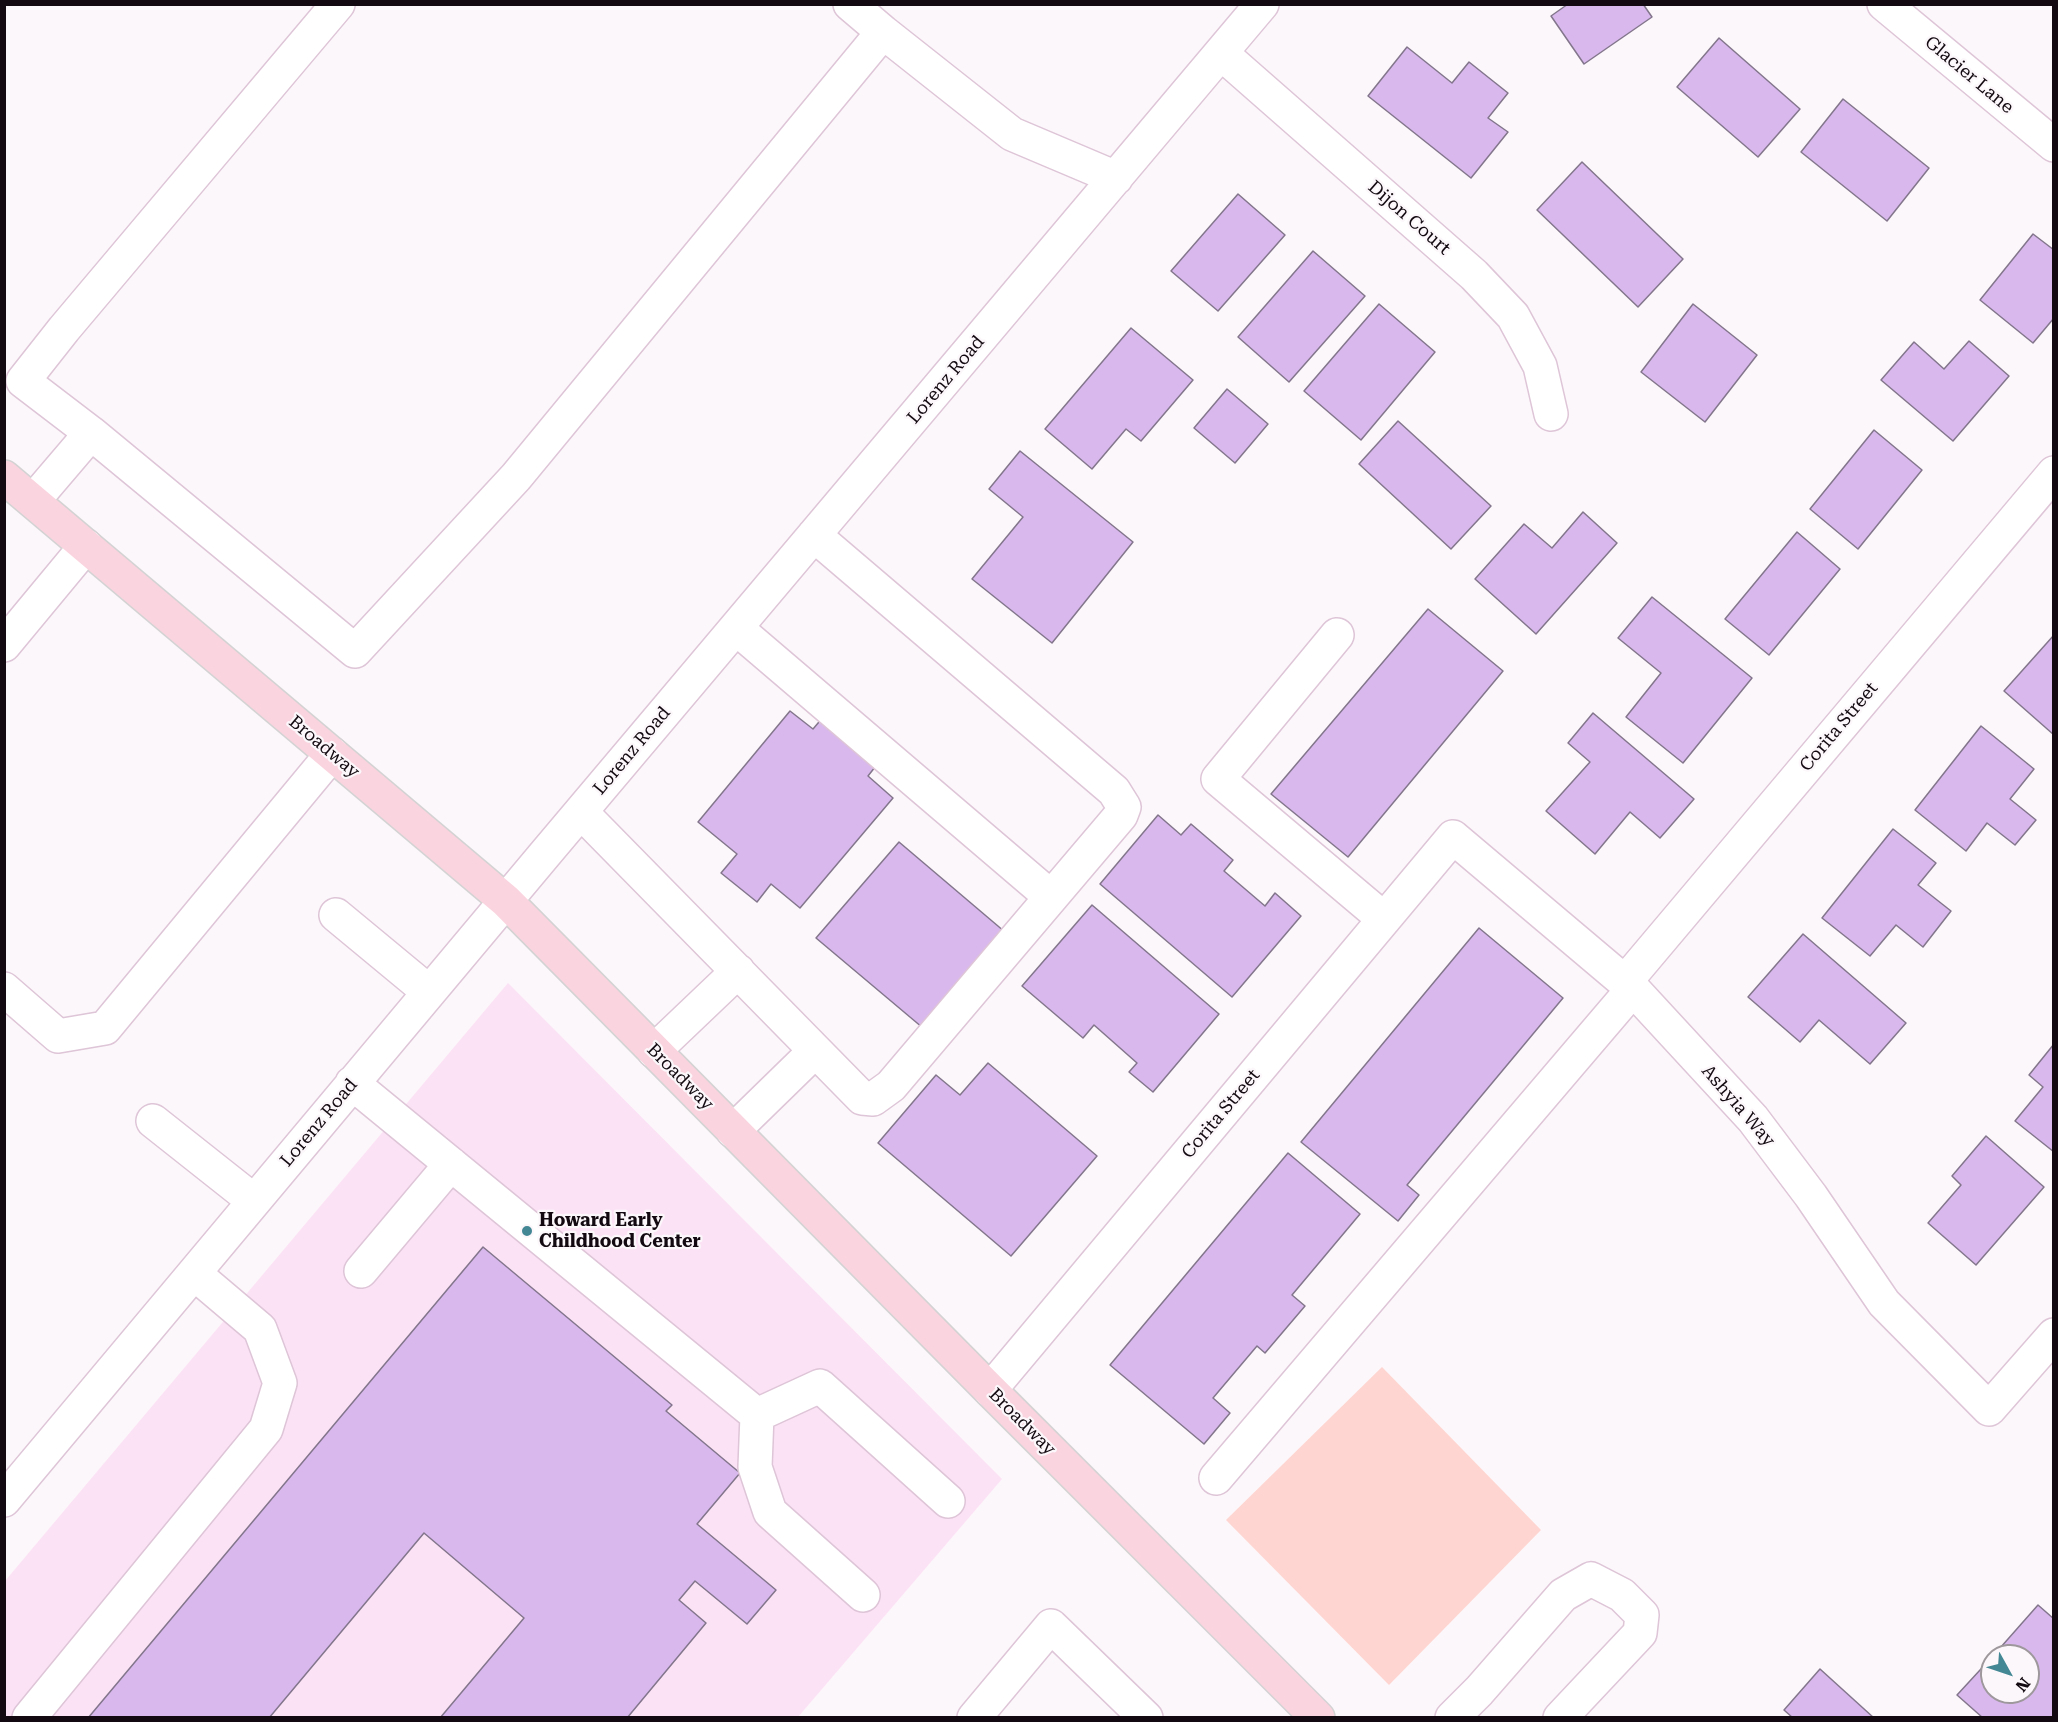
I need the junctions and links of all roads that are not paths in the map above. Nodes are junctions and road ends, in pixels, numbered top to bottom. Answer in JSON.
{"nodes":[{"id":1,"x":338,"y":4,"type":"edge"},
{"id":2,"x":850,"y":4,"type":"edge"},
{"id":3,"x":1262,"y":4,"type":"edge"},
{"id":4,"x":1884,"y":4,"type":"edge"},
{"id":5,"x":883,"y":32,"type":"junction"},
{"id":6,"x":1221,"y":54,"type":"junction"},
{"id":7,"x":2054,"y":145,"type":"edge"},
{"id":8,"x":1116,"y":178,"type":"junction"},
{"id":9,"x":1551,"y":414,"type":"dead end"},
{"id":10,"x":91,"y":433,"type":"junction"},
{"id":11,"x":2054,"y":473,"type":"edge"},
{"id":12,"x":4,"y":477,"type":"edge"},
{"id":13,"x":33,"y":501,"type":"junction"},
{"id":14,"x":814,"y":535,"type":"junction"},
{"id":15,"x":86,"y":546,"type":"junction"},
{"id":16,"x":736,"y":628,"type":"junction"},
{"id":17,"x":1337,"y":635,"type":"dead end"},
{"id":18,"x":4,"y":645,"type":"edge"},
{"id":19,"x":332,"y":754,"type":"junction"},
{"id":20,"x":581,"y":812,"type":"junction"},
{"id":21,"x":1453,"y":837,"type":"joint"},
{"id":22,"x":1051,"y":897,"type":"junction"},
{"id":23,"x":506,"y":901,"type":"junction"},
{"id":24,"x":336,"y":915,"type":"dead end"},
{"id":25,"x":1384,"y":919,"type":"junction"},
{"id":26,"x":738,"y":971,"type":"junction"},
{"id":27,"x":1629,"y":985,"type":"junction"},
{"id":28,"x":4,"y":989,"type":"edge"},
{"id":29,"x":429,"y":992,"type":"junction"},
{"id":30,"x":654,"y":1051,"type":"junction"},
{"id":31,"x":816,"y":1051,"type":"junction"},
{"id":32,"x":352,"y":1083,"type":"junction"},
{"id":33,"x":153,"y":1121,"type":"dead end"},
{"id":34,"x":733,"y":1131,"type":"junction"},
{"id":35,"x":451,"y":1164,"type":"junction"},
{"id":36,"x":254,"y":1202,"type":"junction"},
{"id":37,"x":362,"y":1271,"type":"dead end"},
{"id":38,"x":195,"y":1274,"type":"junction"},
{"id":39,"x":2054,"y":1335,"type":"edge"},
{"id":40,"x":990,"y":1390,"type":"junction"},
{"id":41,"x":757,"y":1415,"type":"junction"},
{"id":42,"x":1216,"y":1478,"type":"dead end"},
{"id":43,"x":4,"y":1500,"type":"edge"},
{"id":44,"x":948,"y":1501,"type":"dead end"},
{"id":45,"x":863,"y":1595,"type":"dead end"},
{"id":46,"x":29,"y":1718,"type":"edge"},
{"id":47,"x":974,"y":1718,"type":"edge"},
{"id":48,"x":1146,"y":1718,"type":"edge"},
{"id":49,"x":1318,"y":1718,"type":"edge"},
{"id":50,"x":1452,"y":1718,"type":"edge"},
{"id":51,"x":1560,"y":1718,"type":"edge"}],
"edges":[{"from":1,"to":10,"type":"street"},
{"from":2,"to":5,"type":"street"},
{"from":3,"to":6,"type":"street","name":"Lorenz Road"},
{"from":4,"to":7,"type":"street","name":"Glacier Lane"},
{"from":5,"to":8,"type":"street"},
{"from":5,"to":10,"type":"street"},
{"from":6,"to":8,"type":"street","name":"Lorenz Road"},
{"from":6,"to":9,"type":"street","name":"Dijon Court"},
{"from":8,"to":14,"type":"street","name":"Lorenz Road"},
{"from":10,"to":13,"type":"street"},
{"from":11,"to":27,"type":"street","name":"Corita Street"},
{"from":12,"to":13,"type":"main road","name":"Broadway"},
{"from":13,"to":15,"type":"main road","name":"Broadway"},
{"from":14,"to":16,"type":"street","name":"Lorenz Road"},
{"from":14,"to":22,"type":"street"},
{"from":15,"to":18,"type":"street"},
{"from":15,"to":19,"type":"main road","name":"Broadway"},
{"from":16,"to":20,"type":"street","name":"Lorenz Road"},
{"from":16,"to":22,"type":"street"},
{"from":17,"to":25,"type":"street"},
{"from":19,"to":23,"type":"main road","name":"Broadway"},
{"from":19,"to":28,"type":"street"},
{"from":20,"to":23,"type":"street","name":"Lorenz Road"},
{"from":20,"to":26,"type":"street"},
{"from":21,"to":25,"type":"street","name":"Corita Street"},
{"from":21,"to":27,"type":"street","name":"Ashyia Way"},
{"from":22,"to":31,"type":"street"},
{"from":23,"to":29,"type":"street","name":"Lorenz Road"},
{"from":23,"to":30,"type":"main road","name":"Broadway"},
{"from":24,"to":29,"type":"street"},
{"from":25,"to":40,"type":"street","name":"Corita Street"},
{"from":26,"to":30,"type":"street"},
{"from":26,"to":31,"type":"street"},
{"from":27,"to":39,"type":"street","name":"Ashyia Way"},
{"from":27,"to":42,"type":"street","name":"Corita Street"},
{"from":29,"to":32,"type":"street","name":"Lorenz Road"},
{"from":30,"to":34,"type":"main road","name":"Broadway"},
{"from":31,"to":34,"type":"street"},
{"from":32,"to":35,"type":"street"},
{"from":32,"to":36,"type":"street","name":"Lorenz Road"},
{"from":33,"to":36,"type":"street"},
{"from":34,"to":40,"type":"main road","name":"Broadway"},
{"from":35,"to":37,"type":"street"},
{"from":35,"to":41,"type":"street"},
{"from":36,"to":38,"type":"street","name":"Lorenz Road"},
{"from":38,"to":43,"type":"street","name":"Lorenz Road"},
{"from":38,"to":46,"type":"street"},
{"from":40,"to":49,"type":"main road","name":"Broadway"},
{"from":41,"to":44,"type":"street"},
{"from":41,"to":45,"type":"street"},
{"from":47,"to":48,"type":"street"},
{"from":50,"to":51,"type":"street"}]}
